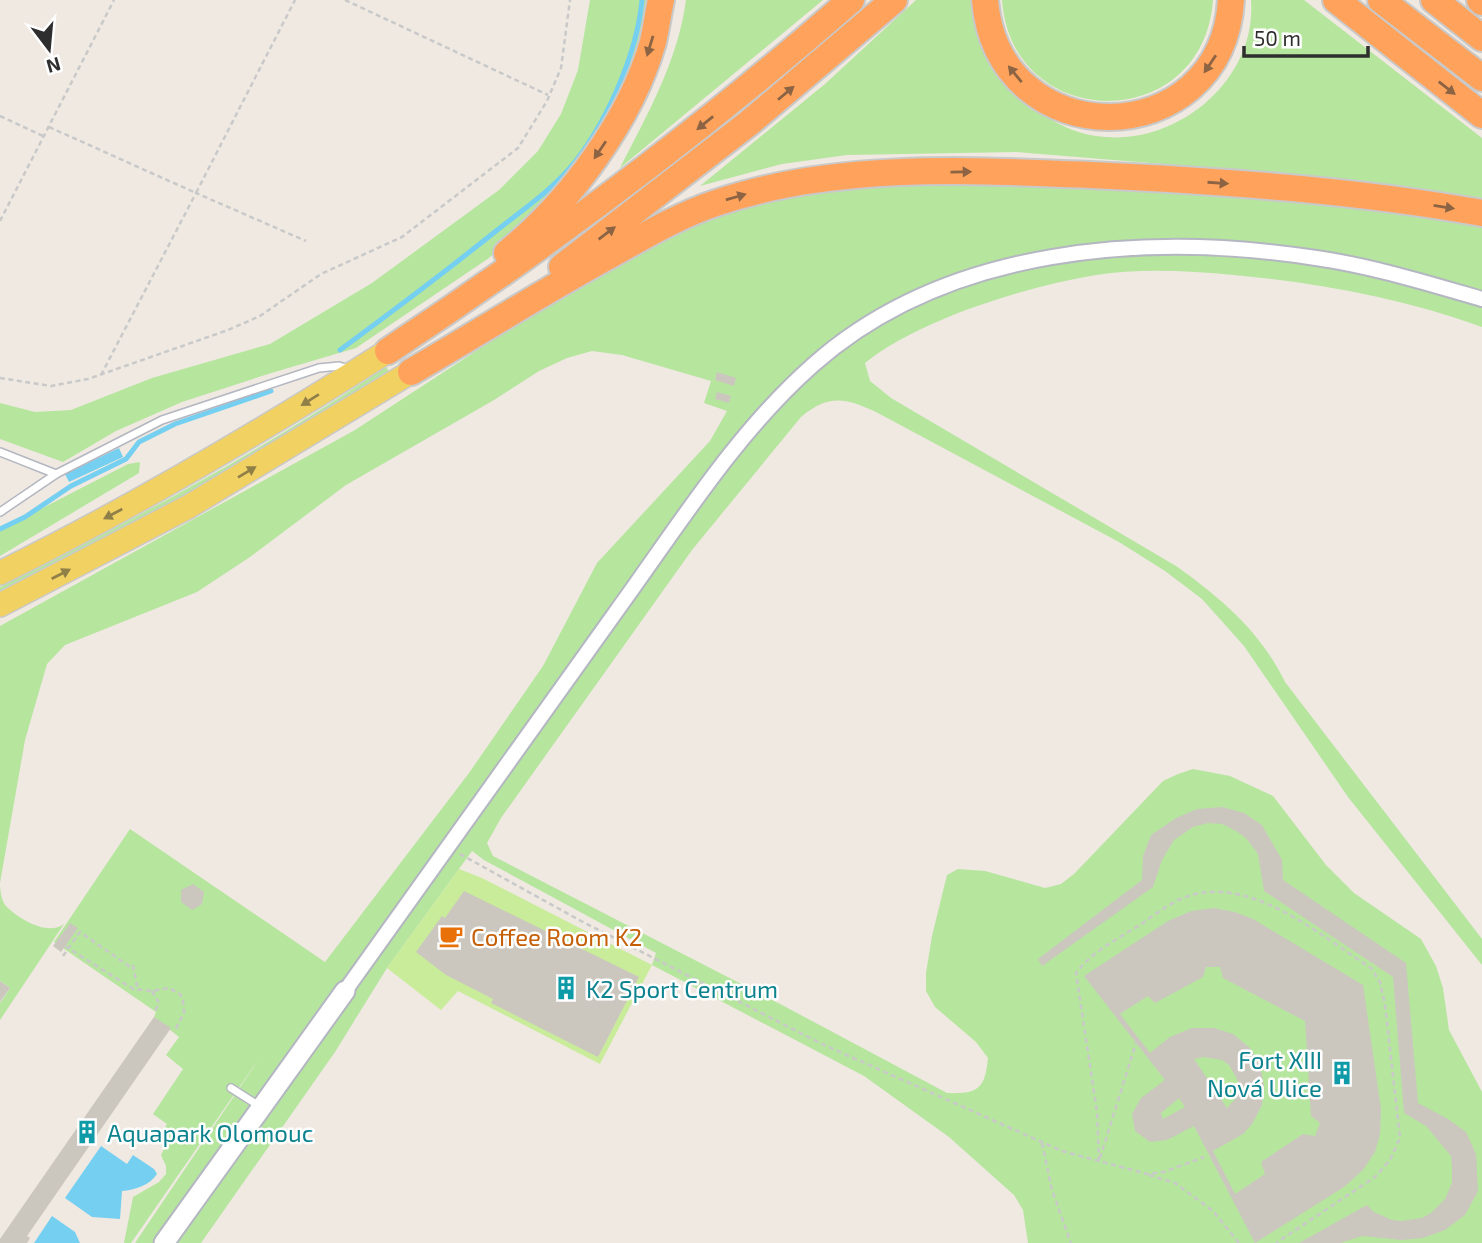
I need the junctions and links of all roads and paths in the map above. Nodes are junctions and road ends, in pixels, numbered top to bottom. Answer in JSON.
{"nodes":[{"id":1,"x":114,"y":0,"type":"edge"},
{"id":2,"x":295,"y":0,"type":"edge"},
{"id":3,"x":345,"y":0,"type":"edge"},
{"id":4,"x":570,"y":0,"type":"edge"},
{"id":5,"x":661,"y":0,"type":"edge"},
{"id":6,"x":851,"y":0,"type":"edge"},
{"id":7,"x":894,"y":0,"type":"edge"},
{"id":8,"x":985,"y":0,"type":"edge"},
{"id":9,"x":1231,"y":0,"type":"edge"},
{"id":10,"x":1336,"y":0,"type":"edge"},
{"id":11,"x":1381,"y":0,"type":"edge"},
{"id":12,"x":1434,"y":0,"type":"edge"},
{"id":13,"x":1482,"y":38,"type":"edge"},
{"id":14,"x":1482,"y":78,"type":"edge"},
{"id":15,"x":549,"y":96,"type":"junction"},
{"id":16,"x":1482,"y":115,"type":"edge"},
{"id":17,"x":0,"y":116,"type":"edge"},
{"id":18,"x":49,"y":127,"type":"junction"},
{"id":19,"x":43,"y":136,"type":"junction"},
{"id":20,"x":195,"y":193,"type":"junction"},
{"id":21,"x":1482,"y":213,"type":"edge"},
{"id":22,"x":0,"y":221,"type":"edge"},
{"id":23,"x":306,"y":242,"type":"dead end"},
{"id":24,"x":1482,"y":299,"type":"edge"},
{"id":25,"x":388,"y":351,"type":"junction"},
{"id":26,"x":356,"y":372,"type":"junction"},
{"id":27,"x":411,"y":372,"type":"junction"},
{"id":28,"x":101,"y":375,"type":"junction"},
{"id":29,"x":0,"y":378,"type":"edge"},
{"id":30,"x":0,"y":452,"type":"edge"},
{"id":31,"x":56,"y":474,"type":"junction"},
{"id":32,"x":0,"y":512,"type":"edge"},
{"id":33,"x":0,"y":573,"type":"edge"},
{"id":34,"x":0,"y":605,"type":"edge"},
{"id":35,"x":448,"y":847,"type":"junction"},
{"id":36,"x":67,"y":947,"type":"junction"},
{"id":37,"x":63,"y":956,"type":"dead end"},
{"id":38,"x":138,"y":991,"type":"junction"},
{"id":39,"x":152,"y":991,"type":"junction"},
{"id":40,"x":345,"y":991,"type":"joint"},
{"id":41,"x":155,"y":1011,"type":"dead end"},
{"id":42,"x":174,"y":1032,"type":"dead end"},
{"id":43,"x":1136,"y":1043,"type":"dead end"},
{"id":44,"x":231,"y":1088,"type":"dead end"},
{"id":45,"x":261,"y":1107,"type":"junction"},
{"id":46,"x":1042,"y":1143,"type":"junction"},
{"id":47,"x":1203,"y":1157,"type":"dead end"},
{"id":48,"x":1099,"y":1161,"type":"junction"},
{"id":49,"x":1147,"y":1174,"type":"junction"},
{"id":50,"x":164,"y":1243,"type":"edge"},
{"id":51,"x":1068,"y":1243,"type":"edge"},
{"id":52,"x":1239,"y":1243,"type":"edge"},
{"id":53,"x":1276,"y":1243,"type":"edge"}],
"edges":[{"from":1,"to":18,"type":"path"},
{"from":2,"to":20,"type":"path"},
{"from":3,"to":15,"type":"path"},
{"from":4,"to":15,"type":"path"},
{"from":5,"to":25,"type":"highway","one_way":true},
{"from":6,"to":25,"type":"highway","one_way":true},
{"from":27,"to":7,"type":"highway","one_way":true},
{"from":9,"to":8,"type":"highway","one_way":true},
{"from":10,"to":16,"type":"highway","one_way":true},
{"from":11,"to":14,"type":"highway"},
{"from":12,"to":13,"type":"highway"},
{"from":15,"to":28,"type":"path"},
{"from":17,"to":19,"type":"path"},
{"from":18,"to":19,"type":"path"},
{"from":18,"to":20,"type":"path"},
{"from":19,"to":22,"type":"path"},
{"from":20,"to":23,"type":"path"},
{"from":20,"to":28,"type":"path"},
{"from":27,"to":21,"type":"highway","one_way":true},
{"from":24,"to":35,"type":"street"},
{"from":25,"to":26,"type":"main road"},
{"from":26,"to":31,"type":"lane"},
{"from":26,"to":33,"type":"main road","one_way":true},
{"from":34,"to":27,"type":"main road","one_way":true},
{"from":28,"to":29,"type":"path"},
{"from":30,"to":31,"type":"lane"},
{"from":31,"to":32,"type":"lane"},
{"from":35,"to":40,"type":"street"},
{"from":35,"to":46,"type":"path"},
{"from":36,"to":37,"type":"path"},
{"from":36,"to":38,"type":"path"},
{"from":36,"to":38,"type":"path"},
{"from":38,"to":39,"type":"path"},
{"from":39,"to":41,"type":"path"},
{"from":39,"to":42,"type":"path"},
{"from":40,"to":45,"type":"street"},
{"from":43,"to":48,"type":"path"},
{"from":44,"to":45,"type":"lane"},
{"from":45,"to":50,"type":"street"},
{"from":46,"to":48,"type":"path"},
{"from":46,"to":51,"type":"path"},
{"from":47,"to":49,"type":"path"},
{"from":48,"to":49,"type":"path"},
{"from":48,"to":53,"type":"path"},
{"from":49,"to":52,"type":"path"}]}
